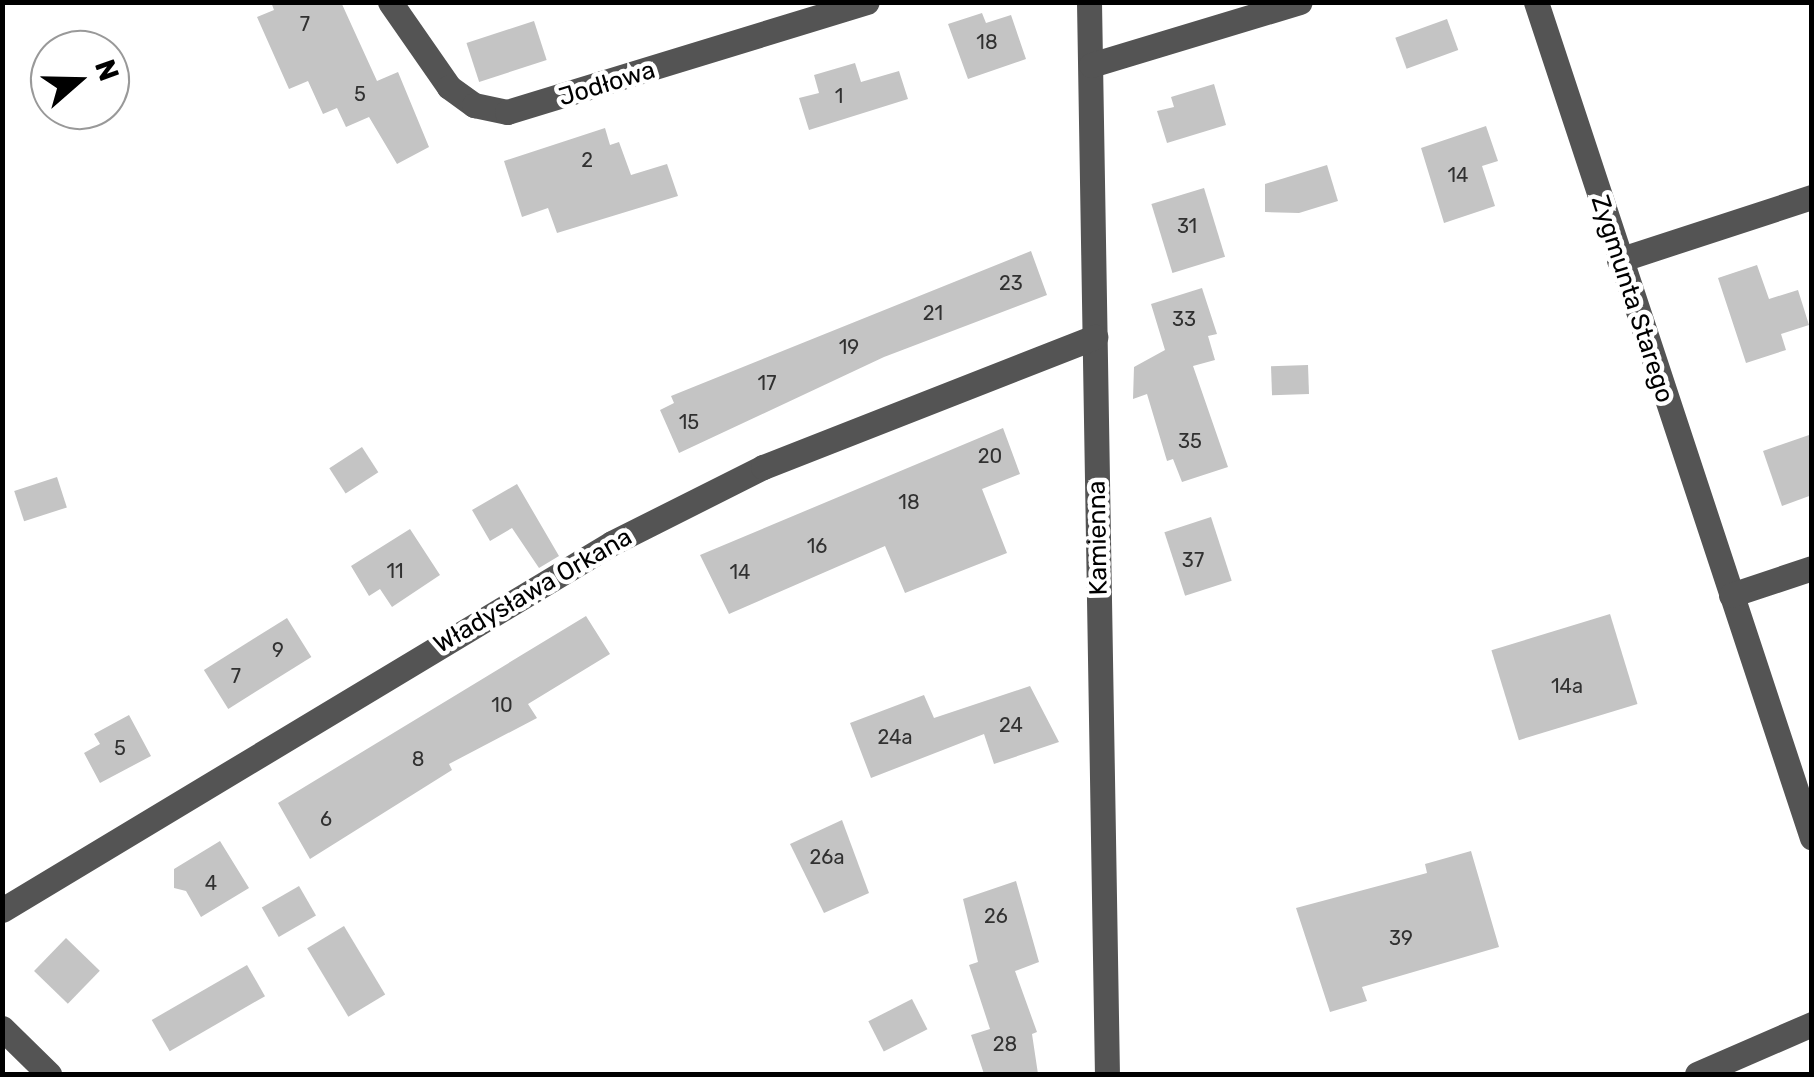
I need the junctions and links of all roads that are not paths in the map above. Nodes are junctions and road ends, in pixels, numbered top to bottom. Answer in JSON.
{"nodes":[{"id":1,"x":390,"y":2,"type":"edge"},
{"id":2,"x":867,"y":2,"type":"edge"},
{"id":3,"x":1088,"y":2,"type":"edge"},
{"id":4,"x":1300,"y":2,"type":"edge"},
{"id":5,"x":1536,"y":2,"type":"edge"},
{"id":6,"x":1091,"y":66,"type":"junction"},
{"id":7,"x":1812,"y":197,"type":"edge"},
{"id":8,"x":1618,"y":260,"type":"junction"},
{"id":9,"x":1095,"y":337,"type":"junction"},
{"id":10,"x":1812,"y":568,"type":"edge"},
{"id":11,"x":1731,"y":594,"type":"junction"},
{"id":12,"x":1812,"y":838,"type":"edge"},
{"id":13,"x":2,"y":910,"type":"edge"},
{"id":14,"x":1812,"y":1024,"type":"edge"},
{"id":15,"x":2,"y":1028,"type":"edge"},
{"id":16,"x":33,"y":1070,"type":"edge"},
{"id":17,"x":1106,"y":1074,"type":"edge"},
{"id":18,"x":1696,"y":1074,"type":"edge"}],
"edges":[{"from":1,"to":2,"type":"street","name":"Jodłowa"},
{"from":3,"to":6,"type":"street","name":"Kamienna"},
{"from":4,"to":6,"type":"street"},
{"from":5,"to":8,"type":"street","name":"Zygmunta Starego"},
{"from":6,"to":9,"type":"street","name":"Kamienna"},
{"from":7,"to":8,"type":"street"},
{"from":8,"to":11,"type":"street","name":"Zygmunta Starego"},
{"from":9,"to":13,"type":"street","name":"Władysława Orkana"},
{"from":9,"to":17,"type":"street","name":"Kamienna"},
{"from":10,"to":11,"type":"street"},
{"from":11,"to":12,"type":"street","name":"Zygmunta Starego"},
{"from":14,"to":18,"type":"street"},
{"from":15,"to":16,"type":"street"}]}
